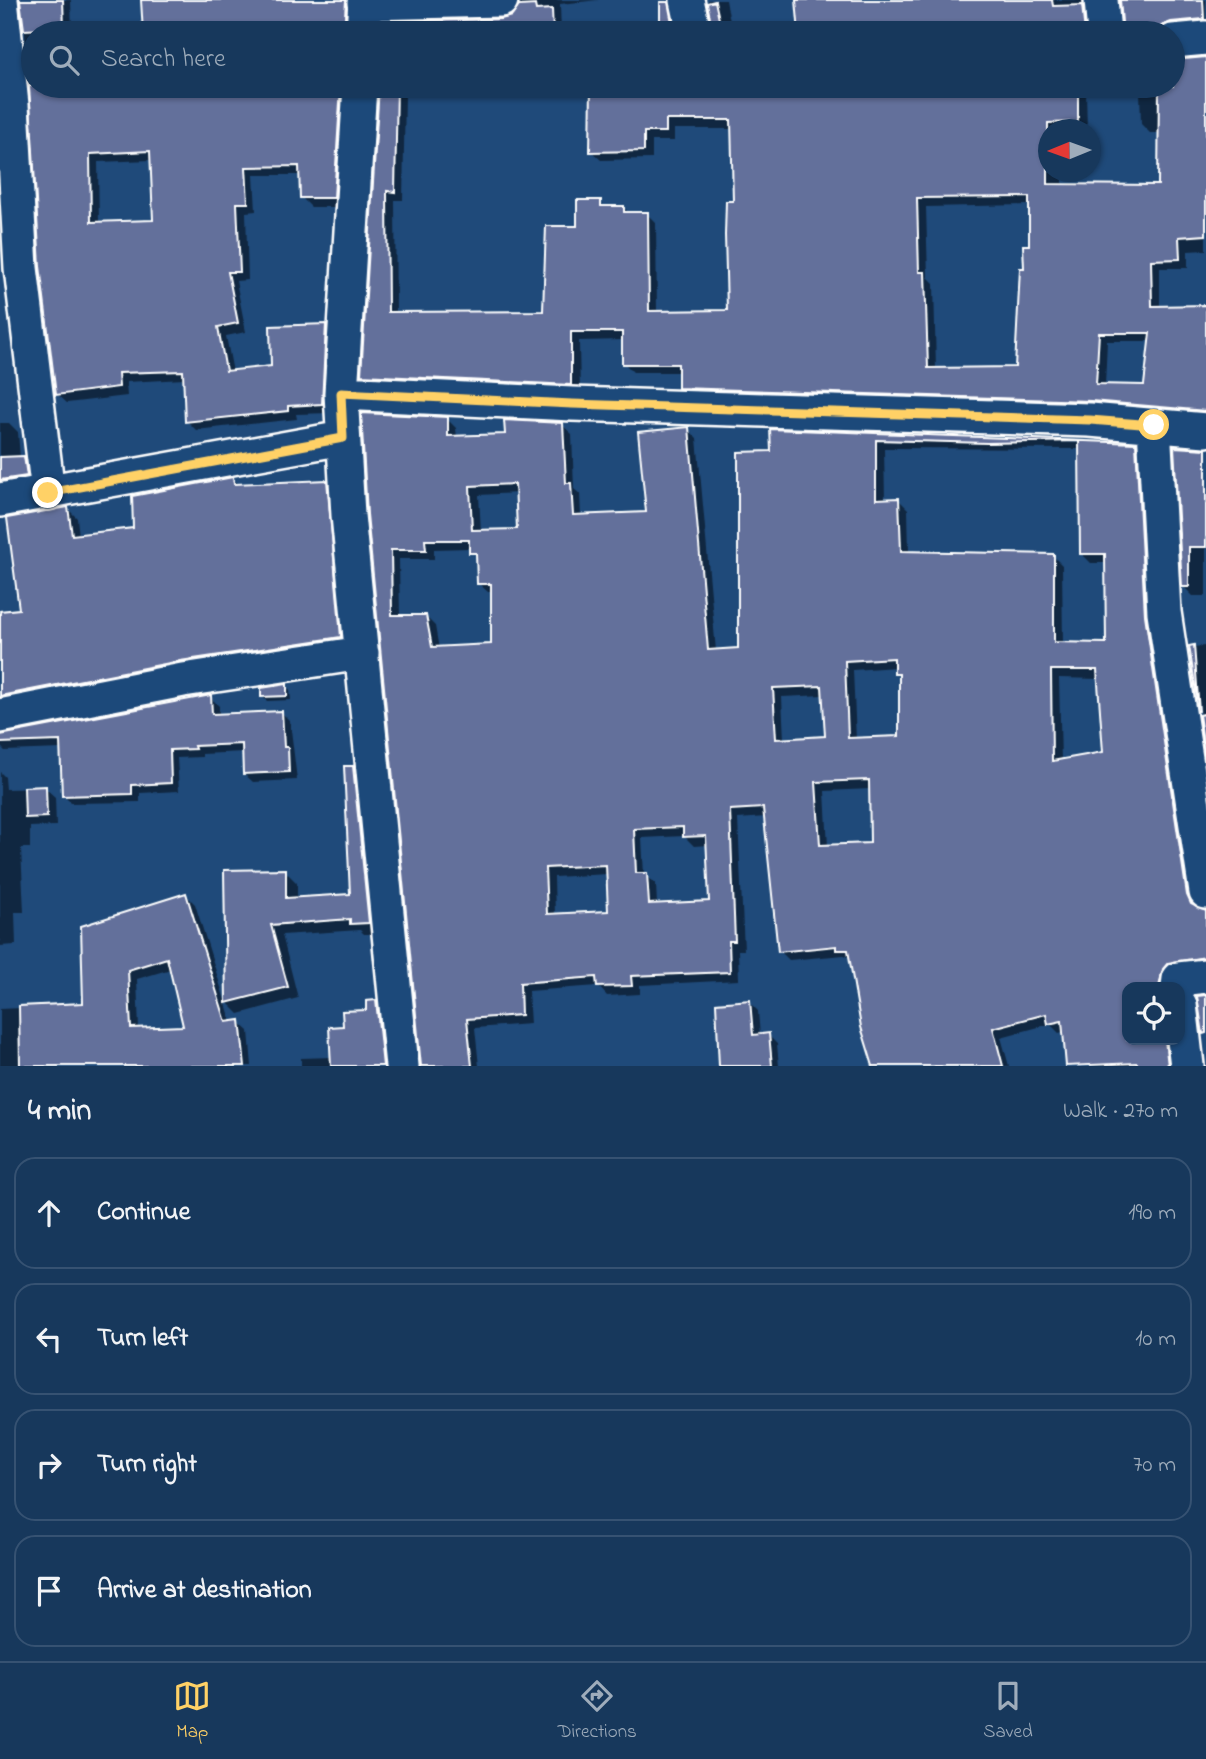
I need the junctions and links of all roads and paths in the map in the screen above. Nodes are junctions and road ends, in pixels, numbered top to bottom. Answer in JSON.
{"nodes":[{"id":1,"x":1,"y":0,"type":"edge"},
{"id":2,"x":501,"y":0,"type":"edge"},
{"id":3,"x":687,"y":0,"type":"edge"},
{"id":4,"x":1101,"y":0,"type":"edge"},
{"id":5,"x":364,"y":12,"type":"edge"},
{"id":6,"x":691,"y":21,"type":"edge"},
{"id":7,"x":1103,"y":21,"type":"edge"},
{"id":8,"x":1206,"y":38,"type":"edge"},
{"id":9,"x":1185,"y":40,"type":"edge"},
{"id":10,"x":359,"y":98,"type":"edge"},
{"id":11,"x":341,"y":393,"type":"junction"},
{"id":12,"x":1154,"y":425,"type":"junction"},
{"id":13,"x":1206,"y":430,"type":"edge"},
{"id":14,"x":343,"y":438,"type":"junction"},
{"id":15,"x":48,"y":493,"type":"junction"},
{"id":16,"x":0,"y":500,"type":"edge"},
{"id":17,"x":362,"y":653,"type":"junction"},
{"id":18,"x":0,"y":716,"type":"edge"},
{"id":19,"x":1206,"y":892,"type":"edge"},
{"id":20,"x":1206,"y":976,"type":"edge"},
{"id":21,"x":1179,"y":982,"type":"edge"},
{"id":22,"x":1185,"y":1045,"type":"edge"},
{"id":23,"x":402,"y":1066,"type":"edge"},
{"id":24,"x":1187,"y":1066,"type":"edge"}],
"edges":[{"from":1,"to":15,"type":"street"},
{"from":2,"to":5,"type":"street"},
{"from":3,"to":6,"type":"street"},
{"from":4,"to":7,"type":"street"},
{"from":8,"to":9,"type":"street"},
{"from":10,"to":11,"type":"street"},
{"from":11,"to":12,"type":"street"},
{"from":11,"to":14,"type":"street"},
{"from":12,"to":13,"type":"street"},
{"from":12,"to":19,"type":"street"},
{"from":14,"to":15,"type":"street"},
{"from":14,"to":17,"type":"street"},
{"from":15,"to":16,"type":"street"},
{"from":17,"to":18,"type":"street"},
{"from":17,"to":23,"type":"street"},
{"from":20,"to":21,"type":"street"},
{"from":22,"to":24,"type":"street"}]}
